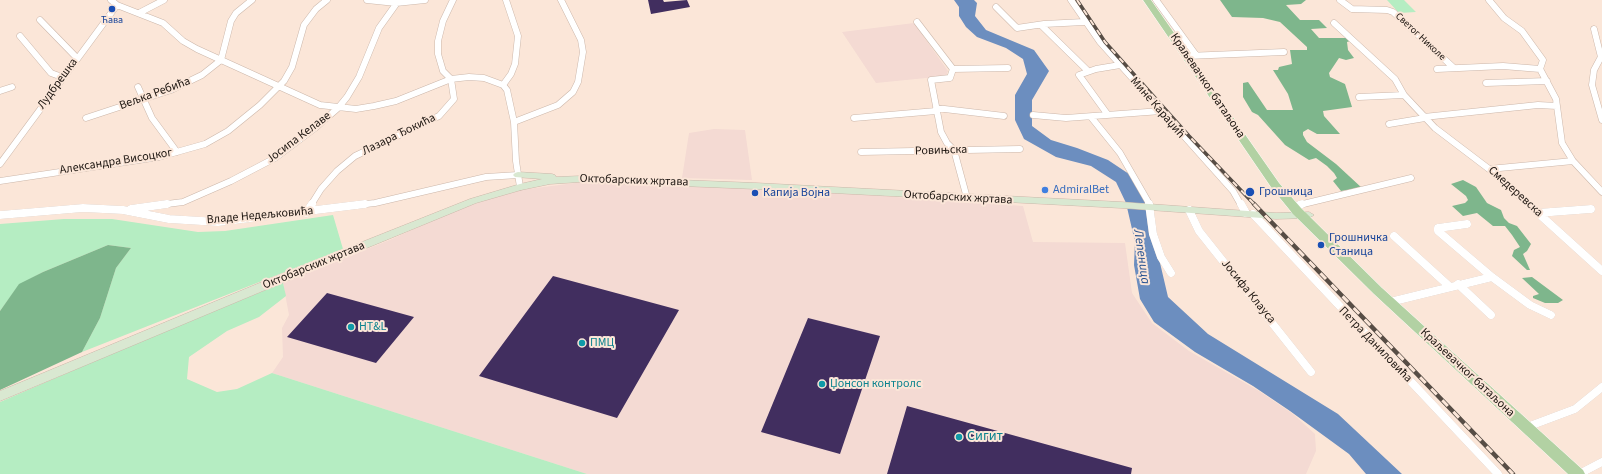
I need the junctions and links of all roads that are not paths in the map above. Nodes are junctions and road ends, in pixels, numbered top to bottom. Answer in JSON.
{"nodes":[{"id":1,"x":111,"y":0,"type":"edge"},
{"id":2,"x":164,"y":0,"type":"edge"},
{"id":3,"x":252,"y":0,"type":"edge"},
{"id":4,"x":327,"y":0,"type":"edge"},
{"id":5,"x":367,"y":0,"type":"edge"},
{"id":6,"x":425,"y":0,"type":"edge"},
{"id":7,"x":453,"y":0,"type":"edge"},
{"id":8,"x":506,"y":0,"type":"edge"},
{"id":9,"x":561,"y":0,"type":"edge"},
{"id":10,"x":1071,"y":0,"type":"edge"},
{"id":11,"x":1148,"y":0,"type":"edge"},
{"id":12,"x":1156,"y":0,"type":"edge"},
{"id":13,"x":1340,"y":0,"type":"edge"},
{"id":14,"x":1489,"y":0,"type":"edge"},
{"id":15,"x":397,"y":2,"type":"edge"},
{"id":16,"x":117,"y":5,"type":"junction"},
{"id":17,"x":996,"y":7,"type":"dead end"},
{"id":18,"x":139,"y":13,"type":"junction"},
{"id":19,"x":40,"y":20,"type":"dead end"},
{"id":20,"x":917,"y":22,"type":"dead end"},
{"id":21,"x":1084,"y":22,"type":"junction"},
{"id":22,"x":1334,"y":23,"type":"dead end"},
{"id":23,"x":1041,"y":25,"type":"junction"},
{"id":24,"x":1594,"y":29,"type":"dead end"},
{"id":25,"x":20,"y":36,"type":"dead end"},
{"id":26,"x":1284,"y":52,"type":"dead end"},
{"id":27,"x":1191,"y":55,"type":"junction"},
{"id":28,"x":77,"y":58,"type":"junction"},
{"id":29,"x":221,"y":60,"type":"junction"},
{"id":30,"x":1120,"y":65,"type":"junction"},
{"id":31,"x":1008,"y":68,"type":"dead end"},
{"id":32,"x":1454,"y":68,"type":"junction"},
{"id":33,"x":1437,"y":69,"type":"dead end"},
{"id":34,"x":1540,"y":69,"type":"junction"},
{"id":35,"x":954,"y":70,"type":"junction"},
{"id":36,"x":1088,"y":71,"type":"junction"},
{"id":37,"x":62,"y":78,"type":"junction"},
{"id":38,"x":451,"y":79,"type":"junction"},
{"id":39,"x":1547,"y":81,"type":"junction"},
{"id":40,"x":1486,"y":83,"type":"dead end"},
{"id":41,"x":503,"y":85,"type":"junction"},
{"id":42,"x":12,"y":87,"type":"dead end"},
{"id":43,"x":138,"y":87,"type":"dead end"},
{"id":44,"x":278,"y":87,"type":"junction"},
{"id":45,"x":0,"y":91,"type":"edge"},
{"id":46,"x":1404,"y":95,"type":"junction"},
{"id":47,"x":1359,"y":97,"type":"dead end"},
{"id":48,"x":144,"y":99,"type":"junction"},
{"id":49,"x":1557,"y":106,"type":"junction"},
{"id":50,"x":338,"y":108,"type":"junction"},
{"id":51,"x":936,"y":109,"type":"junction"},
{"id":52,"x":1161,"y":111,"type":"junction"},
{"id":53,"x":1033,"y":115,"type":"dead end"},
{"id":54,"x":1108,"y":115,"type":"junction"},
{"id":55,"x":1004,"y":116,"type":"dead end"},
{"id":56,"x":1091,"y":117,"type":"junction"},
{"id":57,"x":86,"y":118,"type":"dead end"},
{"id":58,"x":854,"y":118,"type":"dead end"},
{"id":59,"x":1424,"y":118,"type":"junction"},
{"id":60,"x":1602,"y":120,"type":"edge"},
{"id":61,"x":514,"y":122,"type":"junction"},
{"id":62,"x":1388,"y":124,"type":"dead end"},
{"id":63,"x":1020,"y":149,"type":"dead end"},
{"id":64,"x":954,"y":150,"type":"junction"},
{"id":65,"x":177,"y":152,"type":"junction"},
{"id":66,"x":861,"y":152,"type":"dead end"},
{"id":67,"x":1573,"y":161,"type":"junction"},
{"id":68,"x":0,"y":164,"type":"edge"},
{"id":69,"x":1489,"y":169,"type":"junction"},
{"id":70,"x":518,"y":174,"type":"junction"},
{"id":71,"x":1411,"y":178,"type":"dead end"},
{"id":72,"x":580,"y":179,"type":"junction"},
{"id":73,"x":0,"y":181,"type":"edge"},
{"id":74,"x":520,"y":187,"type":"junction"},
{"id":75,"x":1602,"y":192,"type":"edge"},
{"id":76,"x":967,"y":198,"type":"junction"},
{"id":77,"x":1148,"y":207,"type":"junction"},
{"id":78,"x":1591,"y":209,"type":"dead end"},
{"id":79,"x":123,"y":210,"type":"junction"},
{"id":80,"x":1189,"y":210,"type":"junction"},
{"id":81,"x":306,"y":212,"type":"junction"},
{"id":82,"x":1303,"y":212,"type":"junction"},
{"id":83,"x":1538,"y":213,"type":"junction"},
{"id":84,"x":1250,"y":214,"type":"junction"},
{"id":85,"x":0,"y":215,"type":"edge"},
{"id":86,"x":1467,"y":224,"type":"dead end"},
{"id":87,"x":1394,"y":236,"type":"dead end"},
{"id":88,"x":1602,"y":271,"type":"edge"},
{"id":89,"x":1171,"y":273,"type":"dead end"},
{"id":90,"x":1492,"y":277,"type":"junction"},
{"id":91,"x":1458,"y":284,"type":"junction"},
{"id":92,"x":1448,"y":286,"type":"junction"},
{"id":93,"x":1390,"y":302,"type":"junction"},
{"id":94,"x":1490,"y":314,"type":"dead end"},
{"id":95,"x":1550,"y":315,"type":"dead end"},
{"id":96,"x":1311,"y":372,"type":"dead end"},
{"id":97,"x":1602,"y":387,"type":"edge"},
{"id":98,"x":0,"y":396,"type":"edge"},
{"id":99,"x":1527,"y":427,"type":"junction"},
{"id":100,"x":1602,"y":462,"type":"edge"},
{"id":101,"x":1498,"y":474,"type":"edge"},
{"id":102,"x":1578,"y":474,"type":"edge"}],
"edges":[{"from":1,"to":16,"type":"street"},
{"from":2,"to":18,"type":"street"},
{"from":3,"to":29,"type":"street"},
{"from":4,"to":44,"type":"street","name":"Александра Висоцког"},
{"from":5,"to":15,"type":"street"},
{"from":6,"to":15,"type":"street"},
{"from":7,"to":38,"type":"street","name":"Лазара Ђокића"},
{"from":8,"to":41,"type":"street"},
{"from":9,"to":61,"type":"street"},
{"from":10,"to":21,"type":"street","name":"Мине Караџић"},
{"from":11,"to":27,"type":"main road","name":"Краљевачког батаљона"},
{"from":12,"to":27,"type":"street"},
{"from":13,"to":32,"type":"street","name":"Светог Николе"},
{"from":14,"to":34,"type":"street"},
{"from":15,"to":50,"type":"street","name":"Јосипа Келаве"},
{"from":16,"to":18,"type":"street"},
{"from":16,"to":28,"type":"street","name":"Лудбрешка"},
{"from":17,"to":23,"type":"street"},
{"from":18,"to":29,"type":"street"},
{"from":19,"to":28,"type":"street"},
{"from":20,"to":35,"type":"street"},
{"from":21,"to":23,"type":"street"},
{"from":21,"to":30,"type":"street","name":"Мине Караџић"},
{"from":22,"to":46,"type":"street","name":"Смедеревска"},
{"from":23,"to":36,"type":"street"},
{"from":24,"to":60,"type":"street"},
{"from":25,"to":37,"type":"street"},
{"from":26,"to":27,"type":"street"},
{"from":27,"to":82,"type":"main road","name":"Краљевачког батаљона"},
{"from":28,"to":37,"type":"street","name":"Лудбрешка"},
{"from":29,"to":44,"type":"street"},
{"from":29,"to":48,"type":"street","name":"Вељка Ребића"},
{"from":30,"to":36,"type":"street"},
{"from":30,"to":52,"type":"street","name":"Мине Караџић"},
{"from":31,"to":35,"type":"street"},
{"from":32,"to":33,"type":"street"},
{"from":32,"to":34,"type":"street"},
{"from":34,"to":39,"type":"street"},
{"from":35,"to":51,"type":"street"},
{"from":36,"to":54,"type":"street"},
{"from":37,"to":68,"type":"street","name":"Лудбрешка"},
{"from":38,"to":41,"type":"street"},
{"from":38,"to":50,"type":"street"},
{"from":38,"to":81,"type":"street","name":"Лазара Ђокића"},
{"from":39,"to":40,"type":"street"},
{"from":39,"to":49,"type":"street"},
{"from":41,"to":61,"type":"street"},
{"from":42,"to":45,"type":"street"},
{"from":43,"to":48,"type":"street"},
{"from":44,"to":50,"type":"street"},
{"from":44,"to":65,"type":"street","name":"Александра Висоцког"},
{"from":46,"to":47,"type":"street"},
{"from":46,"to":59,"type":"street","name":"Смедеревска"},
{"from":48,"to":57,"type":"street","name":"Вељка Ребића"},
{"from":48,"to":65,"type":"street"},
{"from":49,"to":59,"type":"street"},
{"from":49,"to":67,"type":"street"},
{"from":50,"to":79,"type":"street","name":"Јосипа Келаве"},
{"from":51,"to":55,"type":"street"},
{"from":51,"to":58,"type":"street"},
{"from":51,"to":64,"type":"street"},
{"from":52,"to":54,"type":"street"},
{"from":52,"to":84,"type":"street","name":"Мине Караџић"},
{"from":53,"to":56,"type":"street"},
{"from":54,"to":56,"type":"street"},
{"from":56,"to":77,"type":"street"},
{"from":59,"to":62,"type":"street"},
{"from":59,"to":69,"type":"street","name":"Смедеревска"},
{"from":61,"to":70,"type":"street"},
{"from":63,"to":64,"type":"street","name":"Ровињска"},
{"from":64,"to":66,"type":"street","name":"Ровињска"},
{"from":64,"to":76,"type":"street"},
{"from":65,"to":73,"type":"street","name":"Александра Висоцког"},
{"from":67,"to":69,"type":"street"},
{"from":67,"to":75,"type":"street"},
{"from":69,"to":83,"type":"street","name":"Смедеревска"},
{"from":70,"to":72,"type":"street"},
{"from":70,"to":74,"type":"street"},
{"from":70,"to":81,"type":"street","name":"Владе Недељковића"},
{"from":71,"to":82,"type":"street"},
{"from":72,"to":74,"type":"street","name":"Октобарских жртава"},
{"from":72,"to":76,"type":"street","name":"Октобарских жртава"},
{"from":74,"to":98,"type":"street","name":"Октобарских жртава"},
{"from":76,"to":77,"type":"street","name":"Октобарских жртава"},
{"from":77,"to":80,"type":"street","name":"Октобарских жртава"},
{"from":77,"to":89,"type":"street"},
{"from":78,"to":83,"type":"street"},
{"from":79,"to":81,"type":"street","name":"Владе Недељковића"},
{"from":79,"to":85,"type":"street","name":"Владе Недељковића"},
{"from":80,"to":84,"type":"street","name":"Октобарских жртава"},
{"from":80,"to":96,"type":"street","name":"Јосифа Клауса"},
{"from":82,"to":84,"type":"street","name":"Октобарских жртава"},
{"from":82,"to":93,"type":"main road","name":"Краљевачког батаљона"},
{"from":83,"to":88,"type":"street","name":"Смедеревска"},
{"from":84,"to":101,"type":"street","name":"Петра Даниловића"},
{"from":86,"to":90,"type":"street"},
{"from":87,"to":92,"type":"street"},
{"from":90,"to":91,"type":"street"},
{"from":90,"to":95,"type":"street"},
{"from":91,"to":92,"type":"street"},
{"from":91,"to":94,"type":"street"},
{"from":92,"to":93,"type":"street"},
{"from":93,"to":99,"type":"main road","name":"Краљевачког батаљона"},
{"from":97,"to":99,"type":"street"},
{"from":99,"to":102,"type":"main road","name":"Краљевачког батаљона"},
{"from":100,"to":102,"type":"street"}]}
